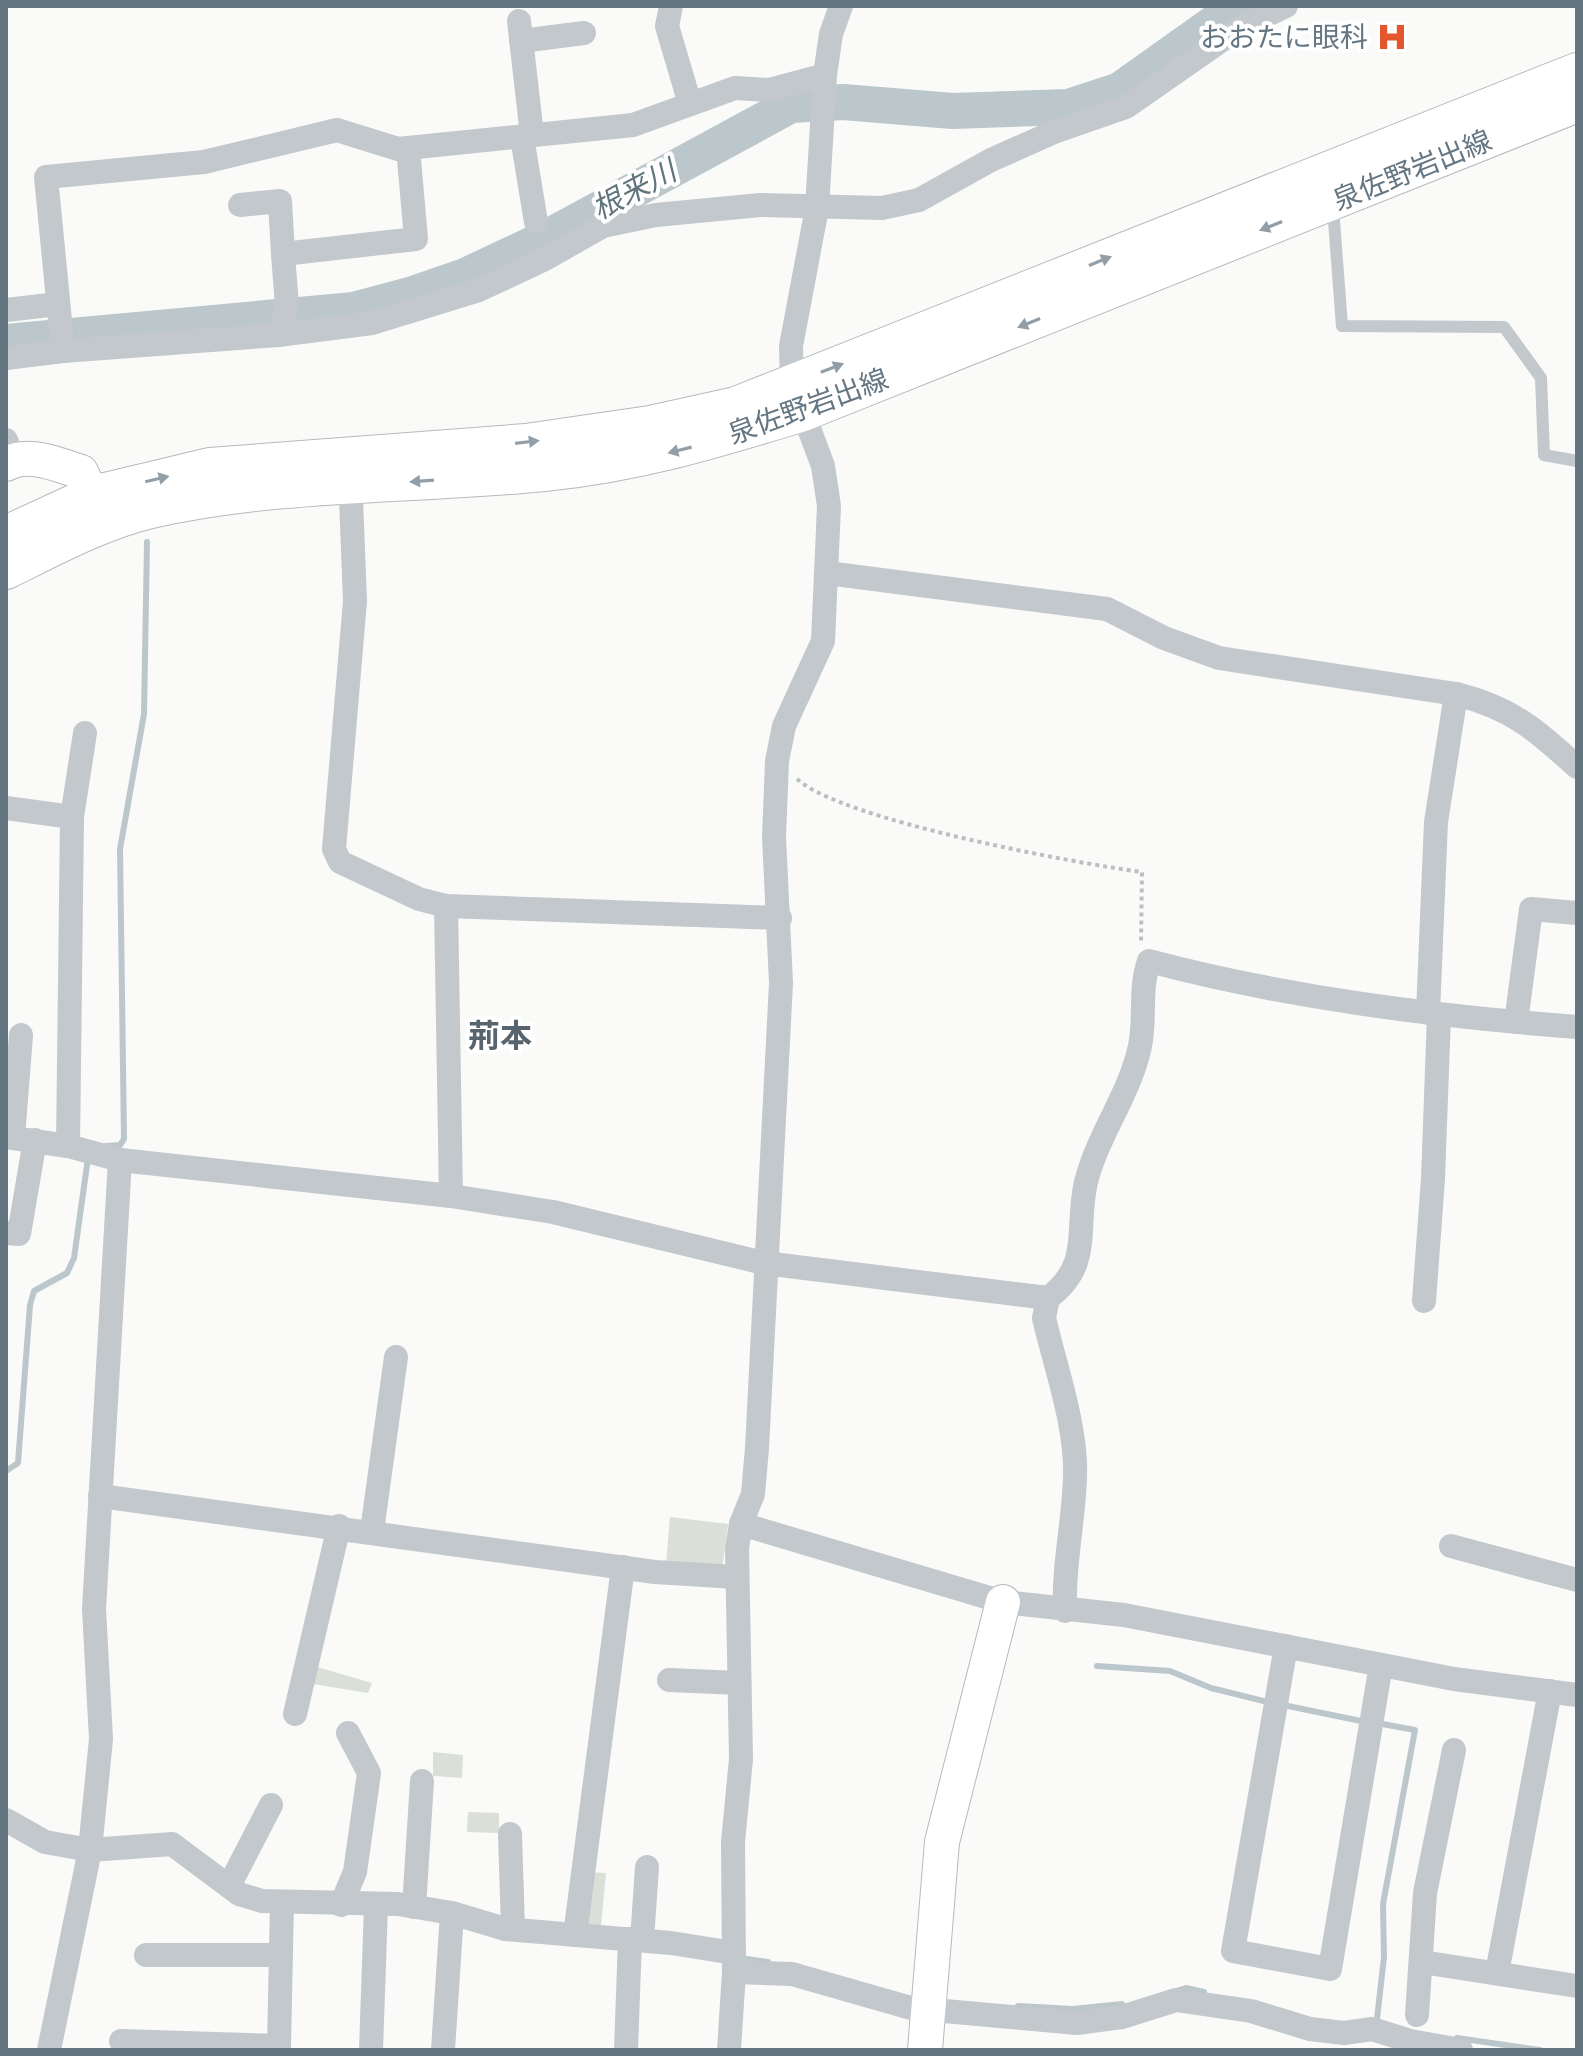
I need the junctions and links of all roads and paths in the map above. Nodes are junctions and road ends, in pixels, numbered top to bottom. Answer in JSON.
{"nodes":[{"id":1,"x":671,"y":6,"type":"edge"},
{"id":2,"x":841,"y":6,"type":"edge"},
{"id":3,"x":1286,"y":6,"type":"edge"},
{"id":4,"x":584,"y":33,"type":"dead end"},
{"id":5,"x":1577,"y":72,"type":"edge"},
{"id":6,"x":825,"y":81,"type":"junction"},
{"id":7,"x":1577,"y":103,"type":"edge"},
{"id":8,"x":690,"y":104,"type":"junction"},
{"id":9,"x":527,"y":136,"type":"junction"},
{"id":10,"x":408,"y":148,"type":"junction"},
{"id":11,"x":1328,"y":185,"type":"junction"},
{"id":12,"x":240,"y":205,"type":"dead end"},
{"id":13,"x":817,"y":208,"type":"junction"},
{"id":14,"x":536,"y":222,"type":"dead end"},
{"id":15,"x":283,"y":254,"type":"junction"},
{"id":16,"x":58,"y":304,"type":"junction"},
{"id":17,"x":6,"y":310,"type":"edge"},
{"id":18,"x":278,"y":335,"type":"junction"},
{"id":19,"x":63,"y":351,"type":"junction"},
{"id":20,"x":6,"y":358,"type":"edge"},
{"id":21,"x":798,"y":397,"type":"junction"},
{"id":22,"x":8,"y":454,"type":"edge"},
{"id":23,"x":1577,"y":461,"type":"edge"},
{"id":24,"x":350,"y":471,"type":"junction"},
{"id":25,"x":100,"y":510,"type":"junction"},
{"id":26,"x":6,"y":535,"type":"edge"},
{"id":27,"x":6,"y":570,"type":"edge"},
{"id":28,"x":827,"y":573,"type":"junction"},
{"id":29,"x":1456,"y":694,"type":"junction"},
{"id":30,"x":85,"y":733,"type":"dead end"},
{"id":31,"x":777,"y":761,"type":"junction"},
{"id":32,"x":1577,"y":767,"type":"edge"},
{"id":33,"x":6,"y":808,"type":"edge"},
{"id":34,"x":72,"y":817,"type":"junction"},
{"id":35,"x":446,"y":906,"type":"junction"},
{"id":36,"x":1577,"y":913,"type":"edge"},
{"id":37,"x":780,"y":918,"type":"junction"},
{"id":38,"x":1149,"y":961,"type":"junction"},
{"id":39,"x":1433,"y":1014,"type":"junction"},
{"id":40,"x":1516,"y":1022,"type":"junction"},
{"id":41,"x":1577,"y":1027,"type":"edge"},
{"id":42,"x":21,"y":1035,"type":"dead end"},
{"id":43,"x":18,"y":1138,"type":"edge"},
{"id":44,"x":92,"y":1152,"type":"junction"},
{"id":45,"x":451,"y":1196,"type":"junction"},
{"id":46,"x":6,"y":1233,"type":"edge"},
{"id":47,"x":764,"y":1263,"type":"junction"},
{"id":48,"x":1048,"y":1298,"type":"junction"},
{"id":49,"x":1424,"y":1301,"type":"dead end"},
{"id":50,"x":396,"y":1357,"type":"dead end"},
{"id":51,"x":100,"y":1496,"type":"junction"},
{"id":52,"x":741,"y":1524,"type":"junction"},
{"id":53,"x":339,"y":1526,"type":"junction"},
{"id":54,"x":372,"y":1531,"type":"junction"},
{"id":55,"x":1451,"y":1546,"type":"dead end"},
{"id":56,"x":623,"y":1567,"type":"junction"},
{"id":57,"x":736,"y":1577,"type":"junction"},
{"id":58,"x":1577,"y":1580,"type":"edge"},
{"id":59,"x":1003,"y":1602,"type":"junction"},
{"id":60,"x":1065,"y":1611,"type":"junction"},
{"id":61,"x":1286,"y":1646,"type":"junction"},
{"id":62,"x":1381,"y":1665,"type":"junction"},
{"id":63,"x":669,"y":1680,"type":"dead end"},
{"id":64,"x":739,"y":1683,"type":"junction"},
{"id":65,"x":1550,"y":1691,"type":"junction"},
{"id":66,"x":1577,"y":1694,"type":"edge"},
{"id":67,"x":295,"y":1714,"type":"dead end"},
{"id":68,"x":348,"y":1733,"type":"dead end"},
{"id":69,"x":1454,"y":1750,"type":"dead end"},
{"id":70,"x":422,"y":1781,"type":"dead end"},
{"id":71,"x":271,"y":1805,"type":"dead end"},
{"id":72,"x":6,"y":1820,"type":"edge"},
{"id":73,"x":510,"y":1834,"type":"dead end"},
{"id":74,"x":90,"y":1850,"type":"junction"},
{"id":75,"x":647,"y":1867,"type":"dead end"},
{"id":76,"x":229,"y":1886,"type":"junction"},
{"id":77,"x":282,"y":1904,"type":"junction"},
{"id":78,"x":341,"y":1905,"type":"junction"},
{"id":79,"x":376,"y":1906,"type":"junction"},
{"id":80,"x":414,"y":1907,"type":"junction"},
{"id":81,"x":452,"y":1913,"type":"junction"},
{"id":82,"x":513,"y":1929,"type":"junction"},
{"id":83,"x":575,"y":1935,"type":"junction"},
{"id":84,"x":636,"y":1940,"type":"junction"},
{"id":85,"x":146,"y":1955,"type":"dead end"},
{"id":86,"x":281,"y":1955,"type":"junction"},
{"id":87,"x":734,"y":1962,"type":"junction"},
{"id":88,"x":1422,"y":1962,"type":"junction"},
{"id":89,"x":1497,"y":1973,"type":"junction"},
{"id":90,"x":1577,"y":1986,"type":"edge"},
{"id":91,"x":927,"y":2011,"type":"junction"},
{"id":92,"x":1417,"y":2015,"type":"dead end"},
{"id":93,"x":121,"y":2041,"type":"dead end"},
{"id":94,"x":49,"y":2050,"type":"edge"},
{"id":95,"x":371,"y":2050,"type":"edge"},
{"id":96,"x":443,"y":2050,"type":"edge"},
{"id":97,"x":626,"y":2050,"type":"edge"},
{"id":98,"x":729,"y":2050,"type":"edge"},
{"id":99,"x":925,"y":2050,"type":"edge"},
{"id":100,"x":1461,"y":2050,"type":"edge"}],
"edges":[{"from":1,"to":8,"type":"street"},
{"from":2,"to":6,"type":"street"},
{"from":3,"to":13,"type":"street"},
{"from":4,"to":9,"type":"street"},
{"from":5,"to":11,"type":"main road","name":"泉佐野岩出線"},
{"from":6,"to":8,"type":"street"},
{"from":6,"to":13,"type":"street"},
{"from":7,"to":11,"type":"main road","name":"泉佐野岩出線"},
{"from":8,"to":9,"type":"street"},
{"from":9,"to":10,"type":"street"},
{"from":9,"to":14,"type":"street"},
{"from":10,"to":15,"type":"street"},
{"from":10,"to":16,"type":"street"},
{"from":11,"to":21,"type":"main road","name":"泉佐野岩出線"},
{"from":11,"to":23,"type":"lane"},
{"from":12,"to":15,"type":"street"},
{"from":13,"to":18,"type":"street"},
{"from":13,"to":21,"type":"street"},
{"from":15,"to":18,"type":"street"},
{"from":16,"to":17,"type":"street"},
{"from":16,"to":19,"type":"street"},
{"from":18,"to":19,"type":"street"},
{"from":19,"to":20,"type":"street"},
{"from":21,"to":24,"type":"main road","name":"泉佐野岩出線"},
{"from":21,"to":28,"type":"street"},
{"from":22,"to":25,"type":"street"},
{"from":24,"to":25,"type":"main road","name":"泉佐野岩出線"},
{"from":24,"to":35,"type":"street"},
{"from":25,"to":26,"type":"main road","name":"泉佐野岩出線"},
{"from":25,"to":27,"type":"main road","name":"泉佐野岩出線"},
{"from":28,"to":29,"type":"street"},
{"from":28,"to":31,"type":"street"},
{"from":29,"to":32,"type":"street"},
{"from":29,"to":39,"type":"street"},
{"from":30,"to":34,"type":"street"},
{"from":31,"to":37,"type":"street"},
{"from":31,"to":38,"type":"path"},
{"from":33,"to":34,"type":"street"},
{"from":34,"to":44,"type":"street"},
{"from":35,"to":37,"type":"street"},
{"from":35,"to":45,"type":"street"},
{"from":36,"to":40,"type":"street"},
{"from":37,"to":47,"type":"street"},
{"from":38,"to":39,"type":"street"},
{"from":38,"to":48,"type":"street"},
{"from":39,"to":40,"type":"street"},
{"from":39,"to":49,"type":"street"},
{"from":40,"to":41,"type":"street"},
{"from":42,"to":43,"type":"street"},
{"from":43,"to":44,"type":"street"},
{"from":43,"to":46,"type":"street"},
{"from":44,"to":45,"type":"street"},
{"from":44,"to":51,"type":"street"},
{"from":45,"to":47,"type":"street"},
{"from":47,"to":48,"type":"street"},
{"from":47,"to":52,"type":"street"},
{"from":48,"to":60,"type":"street"},
{"from":50,"to":54,"type":"street"},
{"from":51,"to":53,"type":"street"},
{"from":51,"to":74,"type":"street"},
{"from":52,"to":57,"type":"street"},
{"from":52,"to":59,"type":"street"},
{"from":53,"to":54,"type":"street"},
{"from":53,"to":67,"type":"street"},
{"from":54,"to":56,"type":"street"},
{"from":55,"to":58,"type":"street"},
{"from":56,"to":57,"type":"street"},
{"from":56,"to":83,"type":"street"},
{"from":57,"to":64,"type":"street"},
{"from":59,"to":60,"type":"street"},
{"from":59,"to":91,"type":"street"},
{"from":60,"to":61,"type":"street"},
{"from":61,"to":62,"type":"street"},
{"from":61,"to":62,"type":"street"},
{"from":62,"to":65,"type":"street"},
{"from":63,"to":64,"type":"street"},
{"from":64,"to":87,"type":"street"},
{"from":65,"to":66,"type":"street"},
{"from":65,"to":89,"type":"street"},
{"from":68,"to":78,"type":"street"},
{"from":69,"to":88,"type":"street"},
{"from":70,"to":80,"type":"street"},
{"from":71,"to":76,"type":"street"},
{"from":72,"to":74,"type":"street"},
{"from":73,"to":82,"type":"street"},
{"from":74,"to":76,"type":"street"},
{"from":74,"to":94,"type":"street"},
{"from":75,"to":84,"type":"street"},
{"from":76,"to":77,"type":"street"},
{"from":77,"to":78,"type":"street"},
{"from":77,"to":86,"type":"street"},
{"from":78,"to":79,"type":"street"},
{"from":79,"to":80,"type":"street"},
{"from":79,"to":95,"type":"street"},
{"from":80,"to":81,"type":"street"},
{"from":81,"to":82,"type":"street"},
{"from":81,"to":96,"type":"street"},
{"from":82,"to":83,"type":"street"},
{"from":83,"to":84,"type":"street"},
{"from":84,"to":87,"type":"street"},
{"from":84,"to":97,"type":"street"},
{"from":85,"to":86,"type":"street"},
{"from":86,"to":93,"type":"street"},
{"from":87,"to":91,"type":"street"},
{"from":87,"to":98,"type":"street"},
{"from":88,"to":89,"type":"street"},
{"from":88,"to":92,"type":"street"},
{"from":89,"to":90,"type":"street"},
{"from":91,"to":99,"type":"street"},
{"from":91,"to":100,"type":"street"}]}
